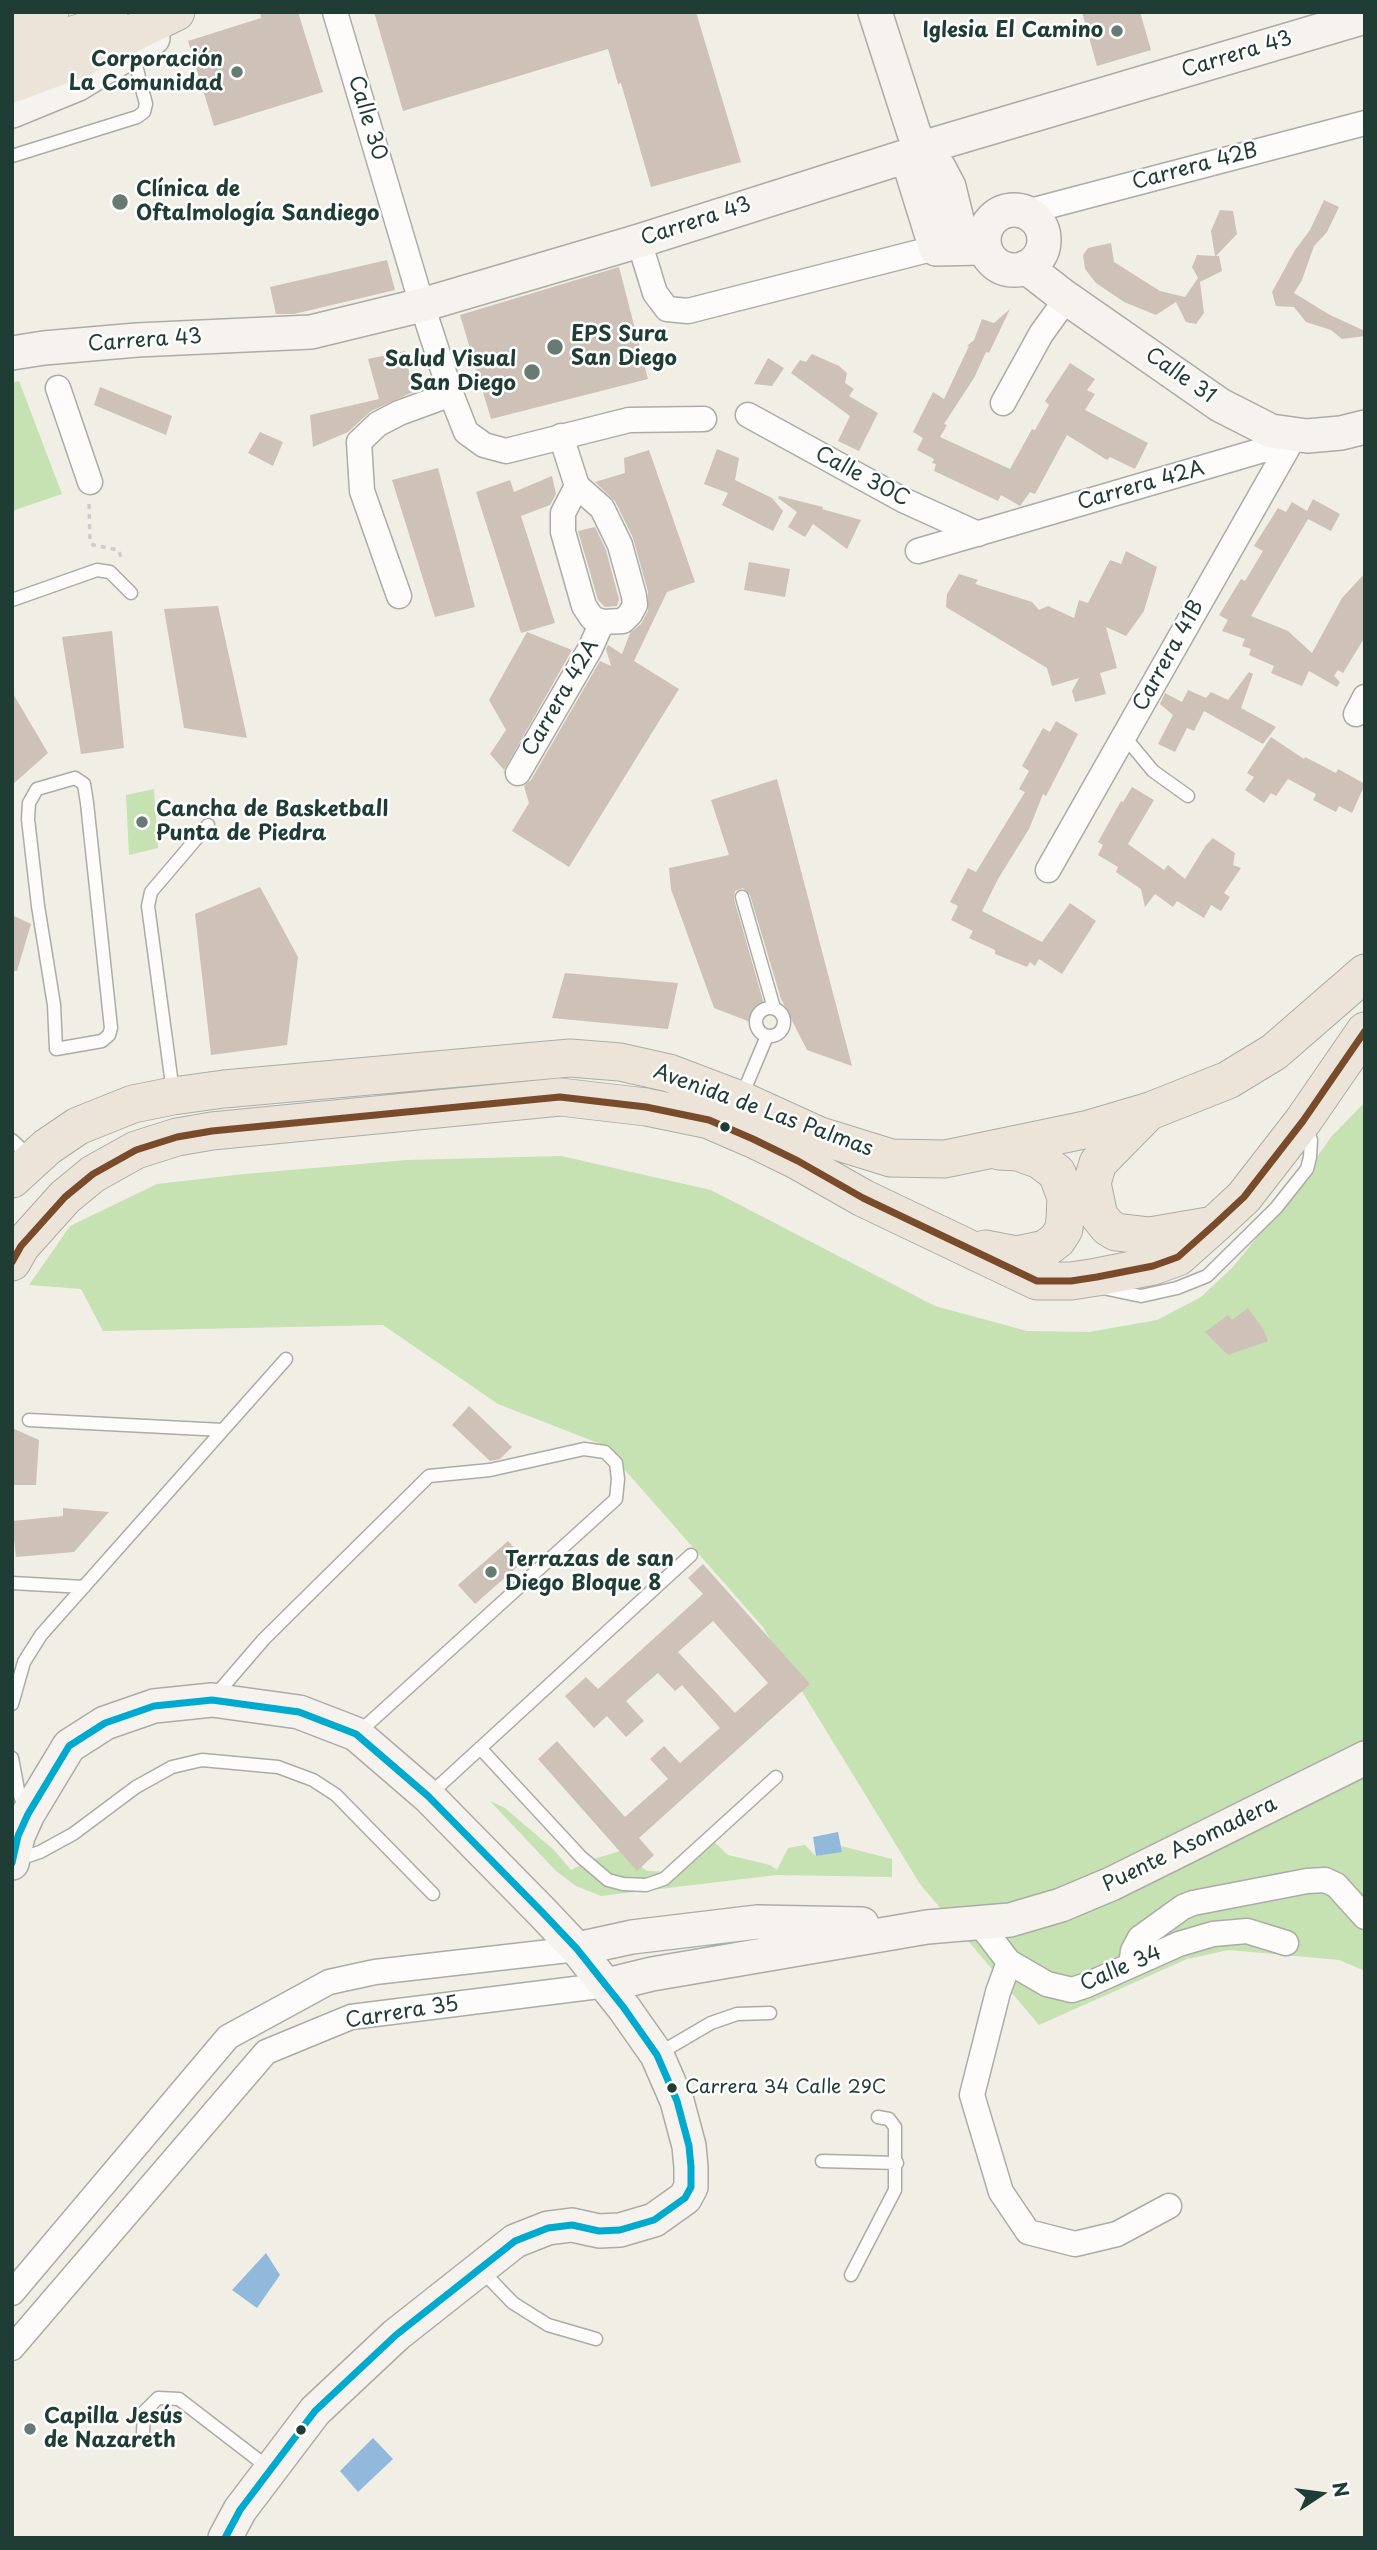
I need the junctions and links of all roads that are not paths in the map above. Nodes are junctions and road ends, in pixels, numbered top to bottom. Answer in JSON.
{"nodes":[{"id":1,"x":142,"y":12,"type":"edge"},
{"id":2,"x":176,"y":12,"type":"edge"},
{"id":3,"x":193,"y":12,"type":"edge"},
{"id":4,"x":335,"y":12,"type":"edge"},
{"id":5,"x":875,"y":12,"type":"edge"},
{"id":6,"x":1365,"y":17,"type":"edge"},
{"id":7,"x":64,"y":23,"type":"edge"},
{"id":8,"x":12,"y":24,"type":"edge"},
{"id":9,"x":132,"y":51,"type":"junction"},
{"id":10,"x":12,"y":54,"type":"edge"},
{"id":11,"x":12,"y":84,"type":"edge"},
{"id":12,"x":12,"y":111,"type":"edge"},
{"id":13,"x":1365,"y":122,"type":"edge"},
{"id":14,"x":915,"y":152,"type":"junction"},
{"id":15,"x":12,"y":156,"type":"edge"},
{"id":16,"x":1026,"y":212,"type":"junction"},
{"id":17,"x":639,"y":241,"type":"junction"},
{"id":18,"x":967,"y":242,"type":"junction"},
{"id":19,"x":1033,"y":260,"type":"junction"},
{"id":20,"x":1064,"y":297,"type":"junction"},
{"id":21,"x":422,"y":304,"type":"junction"},
{"id":22,"x":12,"y":353,"type":"edge"},
{"id":23,"x":58,"y":388,"type":"dead end"},
{"id":24,"x":451,"y":394,"type":"junction"},
{"id":25,"x":1003,"y":403,"type":"dead end"},
{"id":26,"x":748,"y":415,"type":"dead end"},
{"id":27,"x":704,"y":419,"type":"dead end"},
{"id":28,"x":1365,"y":427,"type":"edge"},
{"id":29,"x":561,"y":436,"type":"junction"},
{"id":30,"x":1298,"y":439,"type":"junction"},
{"id":31,"x":90,"y":482,"type":"dead end"},
{"id":32,"x":577,"y":486,"type":"junction"},
{"id":33,"x":978,"y":534,"type":"junction"},
{"id":34,"x":918,"y":551,"type":"dead end"},
{"id":35,"x":131,"y":593,"type":"dead end"},
{"id":36,"x":399,"y":596,"type":"dead end"},
{"id":37,"x":12,"y":600,"type":"edge"},
{"id":38,"x":602,"y":622,"type":"junction"},
{"id":39,"x":1124,"y":736,"type":"junction"},
{"id":40,"x":518,"y":774,"type":"dead end"},
{"id":41,"x":75,"y":778,"type":"joint"},
{"id":42,"x":1188,"y":796,"type":"dead end"},
{"id":43,"x":208,"y":825,"type":"dead end"},
{"id":44,"x":1048,"y":870,"type":"dead end"},
{"id":45,"x":742,"y":897,"type":"dead end"},
{"id":46,"x":1365,"y":973,"type":"edge"},
{"id":47,"x":1365,"y":1031,"type":"edge"},
{"id":48,"x":173,"y":1096,"type":"junction"},
{"id":49,"x":743,"y":1101,"type":"junction"},
{"id":50,"x":1150,"y":1111,"type":"junction"},
{"id":51,"x":1303,"y":1121,"type":"junction"},
{"id":52,"x":987,"y":1150,"type":"junction"},
{"id":53,"x":19,"y":1160,"type":"edge"},
{"id":54,"x":1215,"y":1224,"type":"junction"},
{"id":55,"x":966,"y":1246,"type":"junction"},
{"id":56,"x":12,"y":1262,"type":"edge"},
{"id":57,"x":1071,"y":1281,"type":"junction"},
{"id":58,"x":286,"y":1359,"type":"dead end"},
{"id":59,"x":30,"y":1420,"type":"dead end"},
{"id":60,"x":223,"y":1430,"type":"junction"},
{"id":61,"x":691,"y":1555,"type":"dead end"},
{"id":62,"x":12,"y":1583,"type":"edge"},
{"id":63,"x":84,"y":1587,"type":"junction"},
{"id":64,"x":212,"y":1700,"type":"junction"},
{"id":65,"x":12,"y":1704,"type":"edge"},
{"id":66,"x":356,"y":1734,"type":"junction"},
{"id":67,"x":480,"y":1748,"type":"junction"},
{"id":68,"x":12,"y":1758,"type":"edge"},
{"id":69,"x":1365,"y":1758,"type":"edge"},
{"id":70,"x":776,"y":1777,"type":"dead end"},
{"id":71,"x":428,"y":1796,"type":"junction"},
{"id":72,"x":27,"y":1814,"type":"junction"},
{"id":73,"x":13,"y":1862,"type":"edge"},
{"id":74,"x":433,"y":1894,"type":"dead end"},
{"id":75,"x":1365,"y":1917,"type":"edge"},
{"id":76,"x":994,"y":1922,"type":"junction"},
{"id":77,"x":928,"y":1927,"type":"junction"},
{"id":78,"x":1286,"y":1943,"type":"dead end"},
{"id":79,"x":577,"y":1949,"type":"junction"},
{"id":80,"x":465,"y":1962,"type":"junction"},
{"id":81,"x":1009,"y":1962,"type":"junction"},
{"id":82,"x":1131,"y":1965,"type":"junction"},
{"id":83,"x":607,"y":1985,"type":"junction"},
{"id":84,"x":479,"y":2001,"type":"junction"},
{"id":85,"x":770,"y":2013,"type":"dead end"},
{"id":86,"x":657,"y":2055,"type":"junction"},
{"id":87,"x":878,"y":2117,"type":"dead end"},
{"id":88,"x":822,"y":2161,"type":"dead end"},
{"id":89,"x":897,"y":2163,"type":"junction"},
{"id":90,"x":1169,"y":2206,"type":"dead end"},
{"id":91,"x":480,"y":2269,"type":"junction"},
{"id":92,"x":851,"y":2275,"type":"dead end"},
{"id":93,"x":12,"y":2293,"type":"edge"},
{"id":94,"x":596,"y":2339,"type":"dead end"},
{"id":95,"x":12,"y":2348,"type":"edge"},
{"id":96,"x":143,"y":2433,"type":"dead end"},
{"id":97,"x":270,"y":2469,"type":"junction"},
{"id":98,"x":225,"y":2538,"type":"edge"}],
"edges":[{"from":1,"to":7,"type":"main road"},
{"from":2,"to":11,"type":"main road"},
{"from":3,"to":9,"type":"street"},
{"from":4,"to":21,"type":"street","name":"Calle 30"},
{"from":5,"to":14,"type":"street"},
{"from":6,"to":14,"type":"street","name":"Carrera 43"},
{"from":7,"to":8,"type":"main road"},
{"from":7,"to":10,"type":"main road"},
{"from":9,"to":12,"type":"street"},
{"from":9,"to":15,"type":"lane"},
{"from":13,"to":16,"type":"street","name":"Carrera 42B"},
{"from":14,"to":17,"type":"street","name":"Carrera 43"},
{"from":14,"to":18,"type":"street"},
{"from":16,"to":18,"type":"street"},
{"from":16,"to":19,"type":"street"},
{"from":17,"to":18,"type":"street"},
{"from":17,"to":21,"type":"street","name":"Carrera 43"},
{"from":18,"to":19,"type":"street"},
{"from":19,"to":20,"type":"street","name":"Calle 31"},
{"from":20,"to":25,"type":"street"},
{"from":20,"to":30,"type":"street","name":"Calle 31"},
{"from":21,"to":22,"type":"street","name":"Carrera 43"},
{"from":21,"to":24,"type":"street","name":"Calle 30"},
{"from":23,"to":31,"type":"street"},
{"from":24,"to":29,"type":"street","name":"Calle 30"},
{"from":24,"to":36,"type":"street"},
{"from":26,"to":33,"type":"street","name":"Calle 30C"},
{"from":27,"to":29,"type":"street","name":"Calle 30"},
{"from":28,"to":30,"type":"street","name":"Carrera 42A"},
{"from":29,"to":32,"type":"street","name":"Carrera 42A"},
{"from":30,"to":33,"type":"street","name":"Carrera 42A"},
{"from":30,"to":39,"type":"street","name":"Carrera 41B"},
{"from":32,"to":38,"type":"street","name":"Carrera 42A"},
{"from":32,"to":38,"type":"street","name":"Carrera 42A"},
{"from":33,"to":34,"type":"street","name":"Carrera 42A"},
{"from":35,"to":37,"type":"lane"},
{"from":38,"to":40,"type":"street","name":"Carrera 42A"},
{"from":39,"to":42,"type":"lane"},
{"from":39,"to":44,"type":"street","name":"Carrera 41B"},
{"from":41,"to":41,"type":"lane"},
{"from":43,"to":48,"type":"lane"},
{"from":45,"to":49,"type":"lane"},
{"from":46,"to":50,"type":"main road","name":"Avenida de Las Palmas"},
{"from":47,"to":51,"type":"main road","name":"Avenida de Las Palmas"},
{"from":48,"to":49,"type":"main road","name":"Avenida de Las Palmas"},
{"from":48,"to":53,"type":"main road","name":"Avenida de Las Palmas"},
{"from":49,"to":52,"type":"main road","name":"Avenida de Las Palmas"},
{"from":50,"to":52,"type":"main road","name":"Avenida de Las Palmas"},
{"from":50,"to":54,"type":"main road"},
{"from":51,"to":54,"type":"main road","name":"Avenida de Las Palmas"},
{"from":51,"to":57,"type":"lane"},
{"from":52,"to":55,"type":"main road"},
{"from":54,"to":57,"type":"main road","name":"Avenida de Las Palmas"},
{"from":55,"to":56,"type":"main road","name":"Avenida de Las Palmas"},
{"from":55,"to":57,"type":"main road","name":"Avenida de Las Palmas"},
{"from":58,"to":60,"type":"lane"},
{"from":59,"to":60,"type":"lane"},
{"from":60,"to":63,"type":"lane"},
{"from":61,"to":67,"type":"lane"},
{"from":62,"to":63,"type":"lane"},
{"from":63,"to":65,"type":"lane"},
{"from":64,"to":66,"type":"street"},
{"from":64,"to":66,"type":"lane"},
{"from":64,"to":72,"type":"street"},
{"from":66,"to":71,"type":"street"},
{"from":67,"to":70,"type":"lane"},
{"from":67,"to":71,"type":"lane"},
{"from":68,"to":72,"type":"lane"},
{"from":69,"to":76,"type":"street","name":"Puente Asomadera"},
{"from":71,"to":79,"type":"street"},
{"from":72,"to":73,"type":"street"},
{"from":73,"to":74,"type":"lane"},
{"from":75,"to":82,"type":"street"},
{"from":76,"to":77,"type":"street","name":"Carrera 35"},
{"from":76,"to":81,"type":"street","name":"Calle 34"},
{"from":77,"to":79,"type":"street","name":"Carrera 35"},
{"from":77,"to":83,"type":"street","name":"Carrera 35"},
{"from":78,"to":82,"type":"street","name":"Calle 34"},
{"from":79,"to":80,"type":"street","name":"Carrera 35"},
{"from":79,"to":83,"type":"street"},
{"from":80,"to":84,"type":"street"},
{"from":80,"to":93,"type":"street","name":"Carrera 35"},
{"from":81,"to":82,"type":"street","name":"Calle 34"},
{"from":81,"to":90,"type":"street"},
{"from":83,"to":84,"type":"street","name":"Carrera 35"},
{"from":83,"to":86,"type":"street"},
{"from":84,"to":95,"type":"street","name":"Carrera 35"},
{"from":85,"to":86,"type":"lane"},
{"from":86,"to":91,"type":"street"},
{"from":87,"to":89,"type":"lane"},
{"from":88,"to":89,"type":"lane"},
{"from":89,"to":92,"type":"lane"},
{"from":91,"to":94,"type":"lane"},
{"from":91,"to":97,"type":"street"},
{"from":96,"to":97,"type":"lane"},
{"from":97,"to":98,"type":"street"}]}
